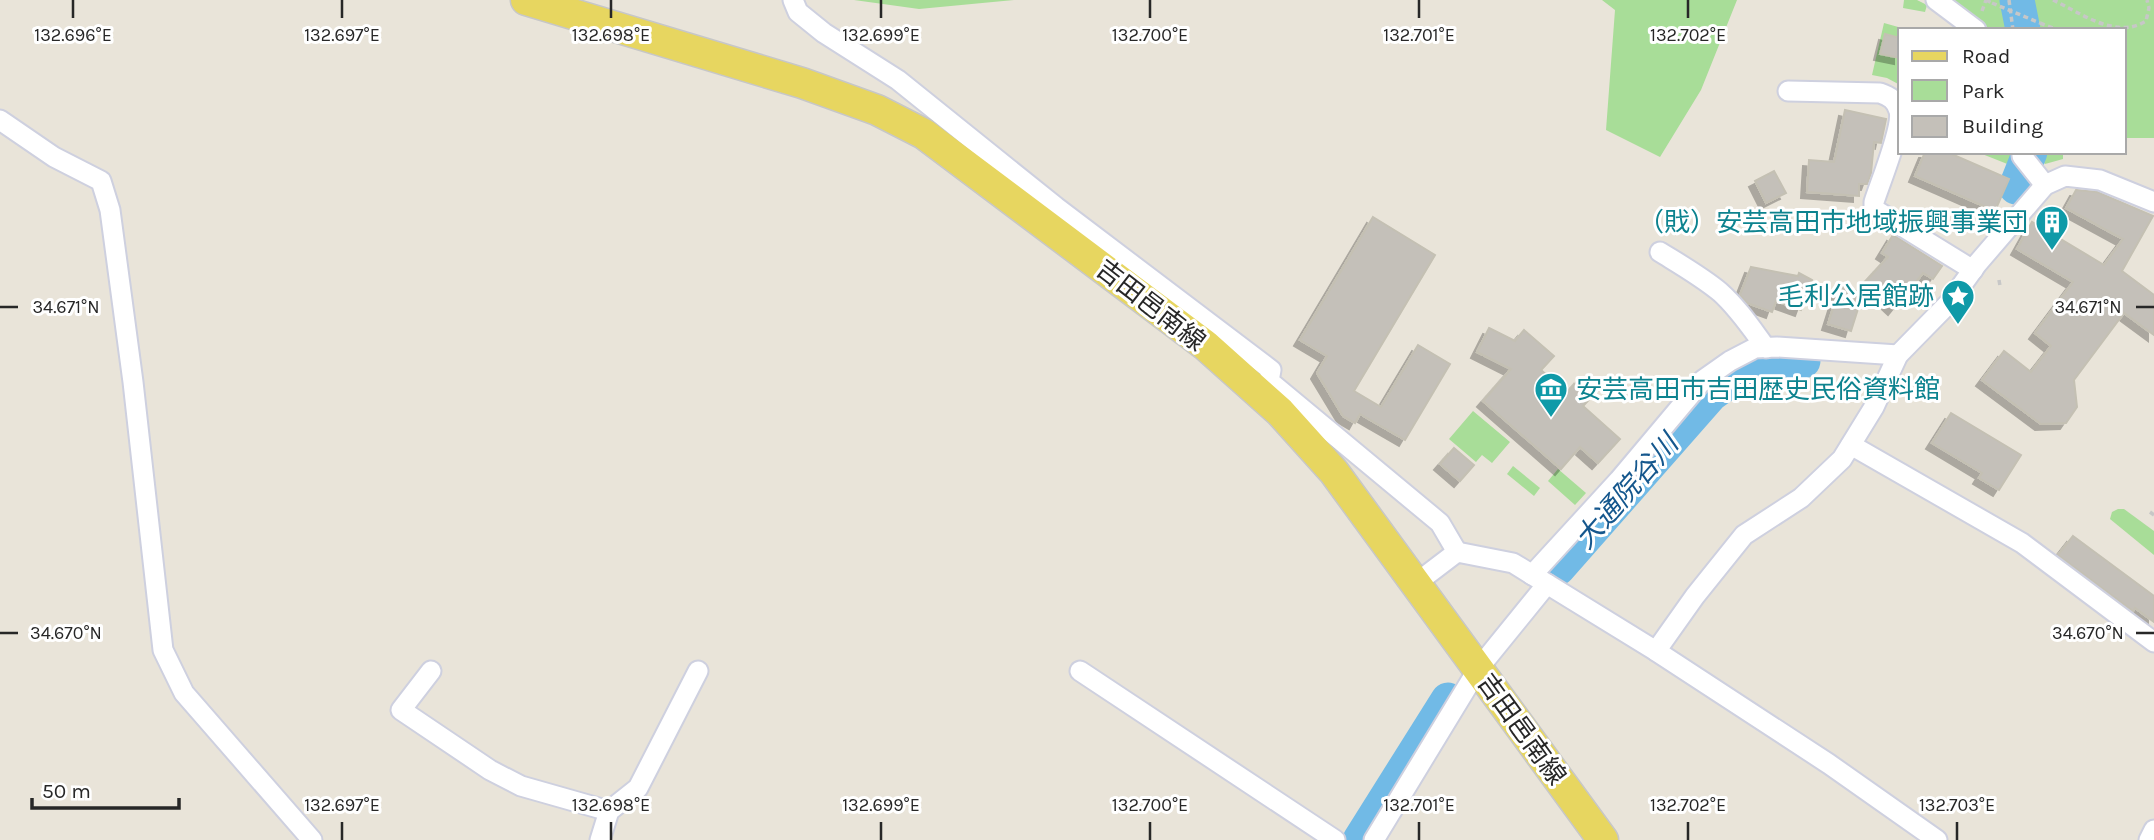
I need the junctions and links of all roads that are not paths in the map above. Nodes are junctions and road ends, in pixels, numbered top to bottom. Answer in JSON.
{"nodes":[{"id":1,"x":526,"y":0,"type":"edge"},
{"id":2,"x":793,"y":0,"type":"edge"},
{"id":3,"x":1936,"y":0,"type":"edge"},
{"id":4,"x":1973,"y":28,"type":"edge"},
{"id":5,"x":1788,"y":91,"type":"dead end"},
{"id":6,"x":1898,"y":108,"type":"edge"},
{"id":7,"x":0,"y":120,"type":"edge"},
{"id":8,"x":1898,"y":127,"type":"edge"},
{"id":9,"x":2024,"y":156,"type":"edge"},
{"id":10,"x":2042,"y":181,"type":"junction"},
{"id":11,"x":2154,"y":202,"type":"edge"},
{"id":12,"x":1660,"y":252,"type":"dead end"},
{"id":13,"x":1973,"y":270,"type":"junction"},
{"id":14,"x":1766,"y":348,"type":"junction"},
{"id":15,"x":1898,"y":355,"type":"junction"},
{"id":16,"x":1851,"y":444,"type":"junction"},
{"id":17,"x":1457,"y":552,"type":"junction"},
{"id":18,"x":1540,"y":580,"type":"junction"},
{"id":19,"x":1415,"y":584,"type":"junction"},
{"id":20,"x":2154,"y":642,"type":"edge"},
{"id":21,"x":1656,"y":651,"type":"junction"},
{"id":22,"x":1478,"y":669,"type":"junction"},
{"id":23,"x":430,"y":671,"type":"dead end"},
{"id":24,"x":698,"y":671,"type":"dead end"},
{"id":25,"x":1080,"y":671,"type":"dead end"},
{"id":26,"x":609,"y":811,"type":"junction"},
{"id":27,"x":2154,"y":830,"type":"edge"},
{"id":28,"x":312,"y":840,"type":"edge"},
{"id":29,"x":600,"y":840,"type":"edge"},
{"id":30,"x":1335,"y":840,"type":"edge"},
{"id":31,"x":1374,"y":840,"type":"edge"},
{"id":32,"x":1603,"y":840,"type":"edge"},
{"id":33,"x":1937,"y":840,"type":"edge"},
{"id":34,"x":2149,"y":840,"type":"edge"}],
"edges":[{"from":1,"to":19,"type":"main road","name":"吉田邑南線"},
{"from":2,"to":17,"type":"street"},
{"from":3,"to":4,"type":"street"},
{"from":5,"to":6,"type":"street"},
{"from":7,"to":28,"type":"street"},
{"from":8,"to":13,"type":"street"},
{"from":9,"to":10,"type":"street"},
{"from":10,"to":11,"type":"street"},
{"from":10,"to":13,"type":"street"},
{"from":12,"to":14,"type":"street"},
{"from":13,"to":15,"type":"street"},
{"from":14,"to":15,"type":"street"},
{"from":14,"to":18,"type":"street"},
{"from":15,"to":16,"type":"street"},
{"from":16,"to":20,"type":"street"},
{"from":16,"to":21,"type":"street"},
{"from":17,"to":18,"type":"street"},
{"from":17,"to":19,"type":"street"},
{"from":18,"to":21,"type":"street"},
{"from":18,"to":22,"type":"street"},
{"from":19,"to":22,"type":"main road","name":"吉田邑南線"},
{"from":21,"to":33,"type":"street"},
{"from":22,"to":31,"type":"street"},
{"from":22,"to":32,"type":"main road","name":"吉田邑南線"},
{"from":23,"to":26,"type":"street"},
{"from":24,"to":26,"type":"street"},
{"from":25,"to":30,"type":"street"},
{"from":26,"to":29,"type":"street"},
{"from":27,"to":34,"type":"street"}]}
